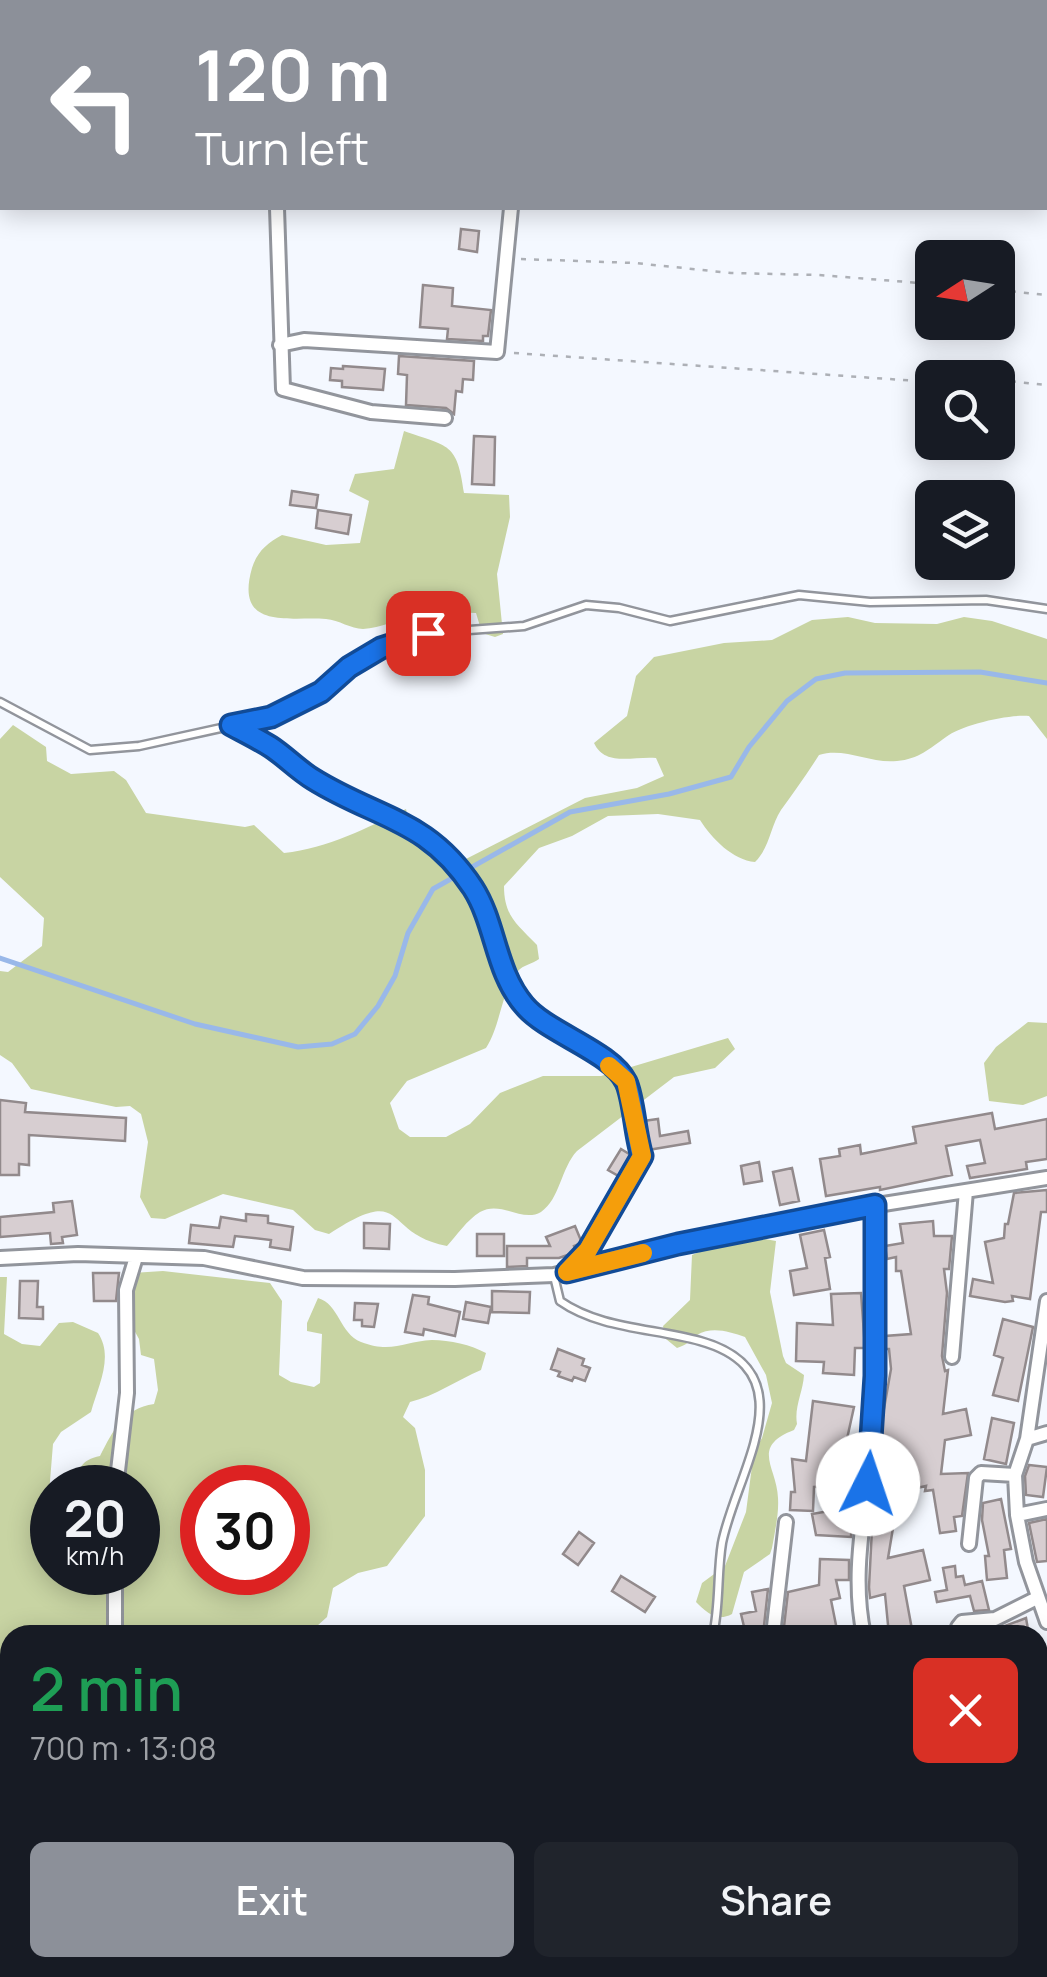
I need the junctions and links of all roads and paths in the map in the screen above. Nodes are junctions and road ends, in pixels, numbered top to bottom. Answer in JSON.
{"nodes":[{"id":1,"x":277,"y":210,"type":"edge"},
{"id":2,"x":511,"y":210,"type":"edge"},
{"id":3,"x":505,"y":259,"type":"junction"},
{"id":4,"x":915,"y":283,"type":"edge"},
{"id":5,"x":1015,"y":291,"type":"edge"},
{"id":6,"x":1047,"y":294,"type":"edge"},
{"id":7,"x":280,"y":345,"type":"junction"},
{"id":8,"x":497,"y":352,"type":"junction"},
{"id":9,"x":915,"y":381,"type":"edge"},
{"id":10,"x":1015,"y":382,"type":"edge"},
{"id":11,"x":1047,"y":385,"type":"edge"},
{"id":12,"x":446,"y":418,"type":"dead end"},
{"id":13,"x":1047,"y":609,"type":"edge"},
{"id":14,"x":0,"y":702,"type":"edge"},
{"id":15,"x":231,"y":725,"type":"junction"},
{"id":16,"x":1047,"y":1178,"type":"edge"},
{"id":17,"x":966,"y":1191,"type":"junction"},
{"id":18,"x":875,"y":1205,"type":"junction"},
{"id":19,"x":136,"y":1257,"type":"junction"},
{"id":20,"x":0,"y":1258,"type":"edge"},
{"id":21,"x":560,"y":1273,"type":"junction"},
{"id":22,"x":1047,"y":1301,"type":"edge"},
{"id":23,"x":952,"y":1357,"type":"dead end"},
{"id":24,"x":1047,"y":1433,"type":"edge"},
{"id":25,"x":1027,"y":1439,"type":"junction"},
{"id":26,"x":119,"y":1465,"type":"edge"},
{"id":27,"x":1015,"y":1475,"type":"junction"},
{"id":28,"x":1047,"y":1509,"type":"edge"},
{"id":29,"x":1017,"y":1515,"type":"junction"},
{"id":30,"x":786,"y":1522,"type":"dead end"},
{"id":31,"x":969,"y":1544,"type":"dead end"},
{"id":32,"x":115,"y":1595,"type":"edge"},
{"id":33,"x":1037,"y":1598,"type":"junction"},
{"id":34,"x":1047,"y":1622,"type":"edge"},
{"id":35,"x":115,"y":1625,"type":"edge"},
{"id":36,"x":714,"y":1625,"type":"edge"},
{"id":37,"x":774,"y":1625,"type":"edge"},
{"id":38,"x":862,"y":1625,"type":"edge"},
{"id":39,"x":961,"y":1625,"type":"edge"}],
"edges":[{"from":1,"to":7,"type":"street"},
{"from":2,"to":3,"type":"street"},
{"from":3,"to":4,"type":"path"},
{"from":3,"to":8,"type":"street"},
{"from":5,"to":6,"type":"path"},
{"from":7,"to":8,"type":"street"},
{"from":7,"to":12,"type":"street"},
{"from":8,"to":9,"type":"path"},
{"from":10,"to":11,"type":"path"},
{"from":13,"to":15,"type":"lane"},
{"from":14,"to":15,"type":"lane"},
{"from":15,"to":21,"type":"lane"},
{"from":16,"to":17,"type":"street"},
{"from":17,"to":18,"type":"street"},
{"from":17,"to":23,"type":"street"},
{"from":18,"to":21,"type":"street"},
{"from":18,"to":38,"type":"street"},
{"from":19,"to":20,"type":"street"},
{"from":19,"to":21,"type":"street"},
{"from":19,"to":26,"type":"street"},
{"from":21,"to":36,"type":"lane"},
{"from":22,"to":25,"type":"street"},
{"from":24,"to":25,"type":"street"},
{"from":25,"to":27,"type":"street"},
{"from":27,"to":29,"type":"street"},
{"from":27,"to":31,"type":"street"},
{"from":28,"to":29,"type":"street"},
{"from":29,"to":33,"type":"street"},
{"from":30,"to":37,"type":"street"},
{"from":32,"to":35,"type":"street"},
{"from":33,"to":34,"type":"street"},
{"from":33,"to":39,"type":"street"}]}
